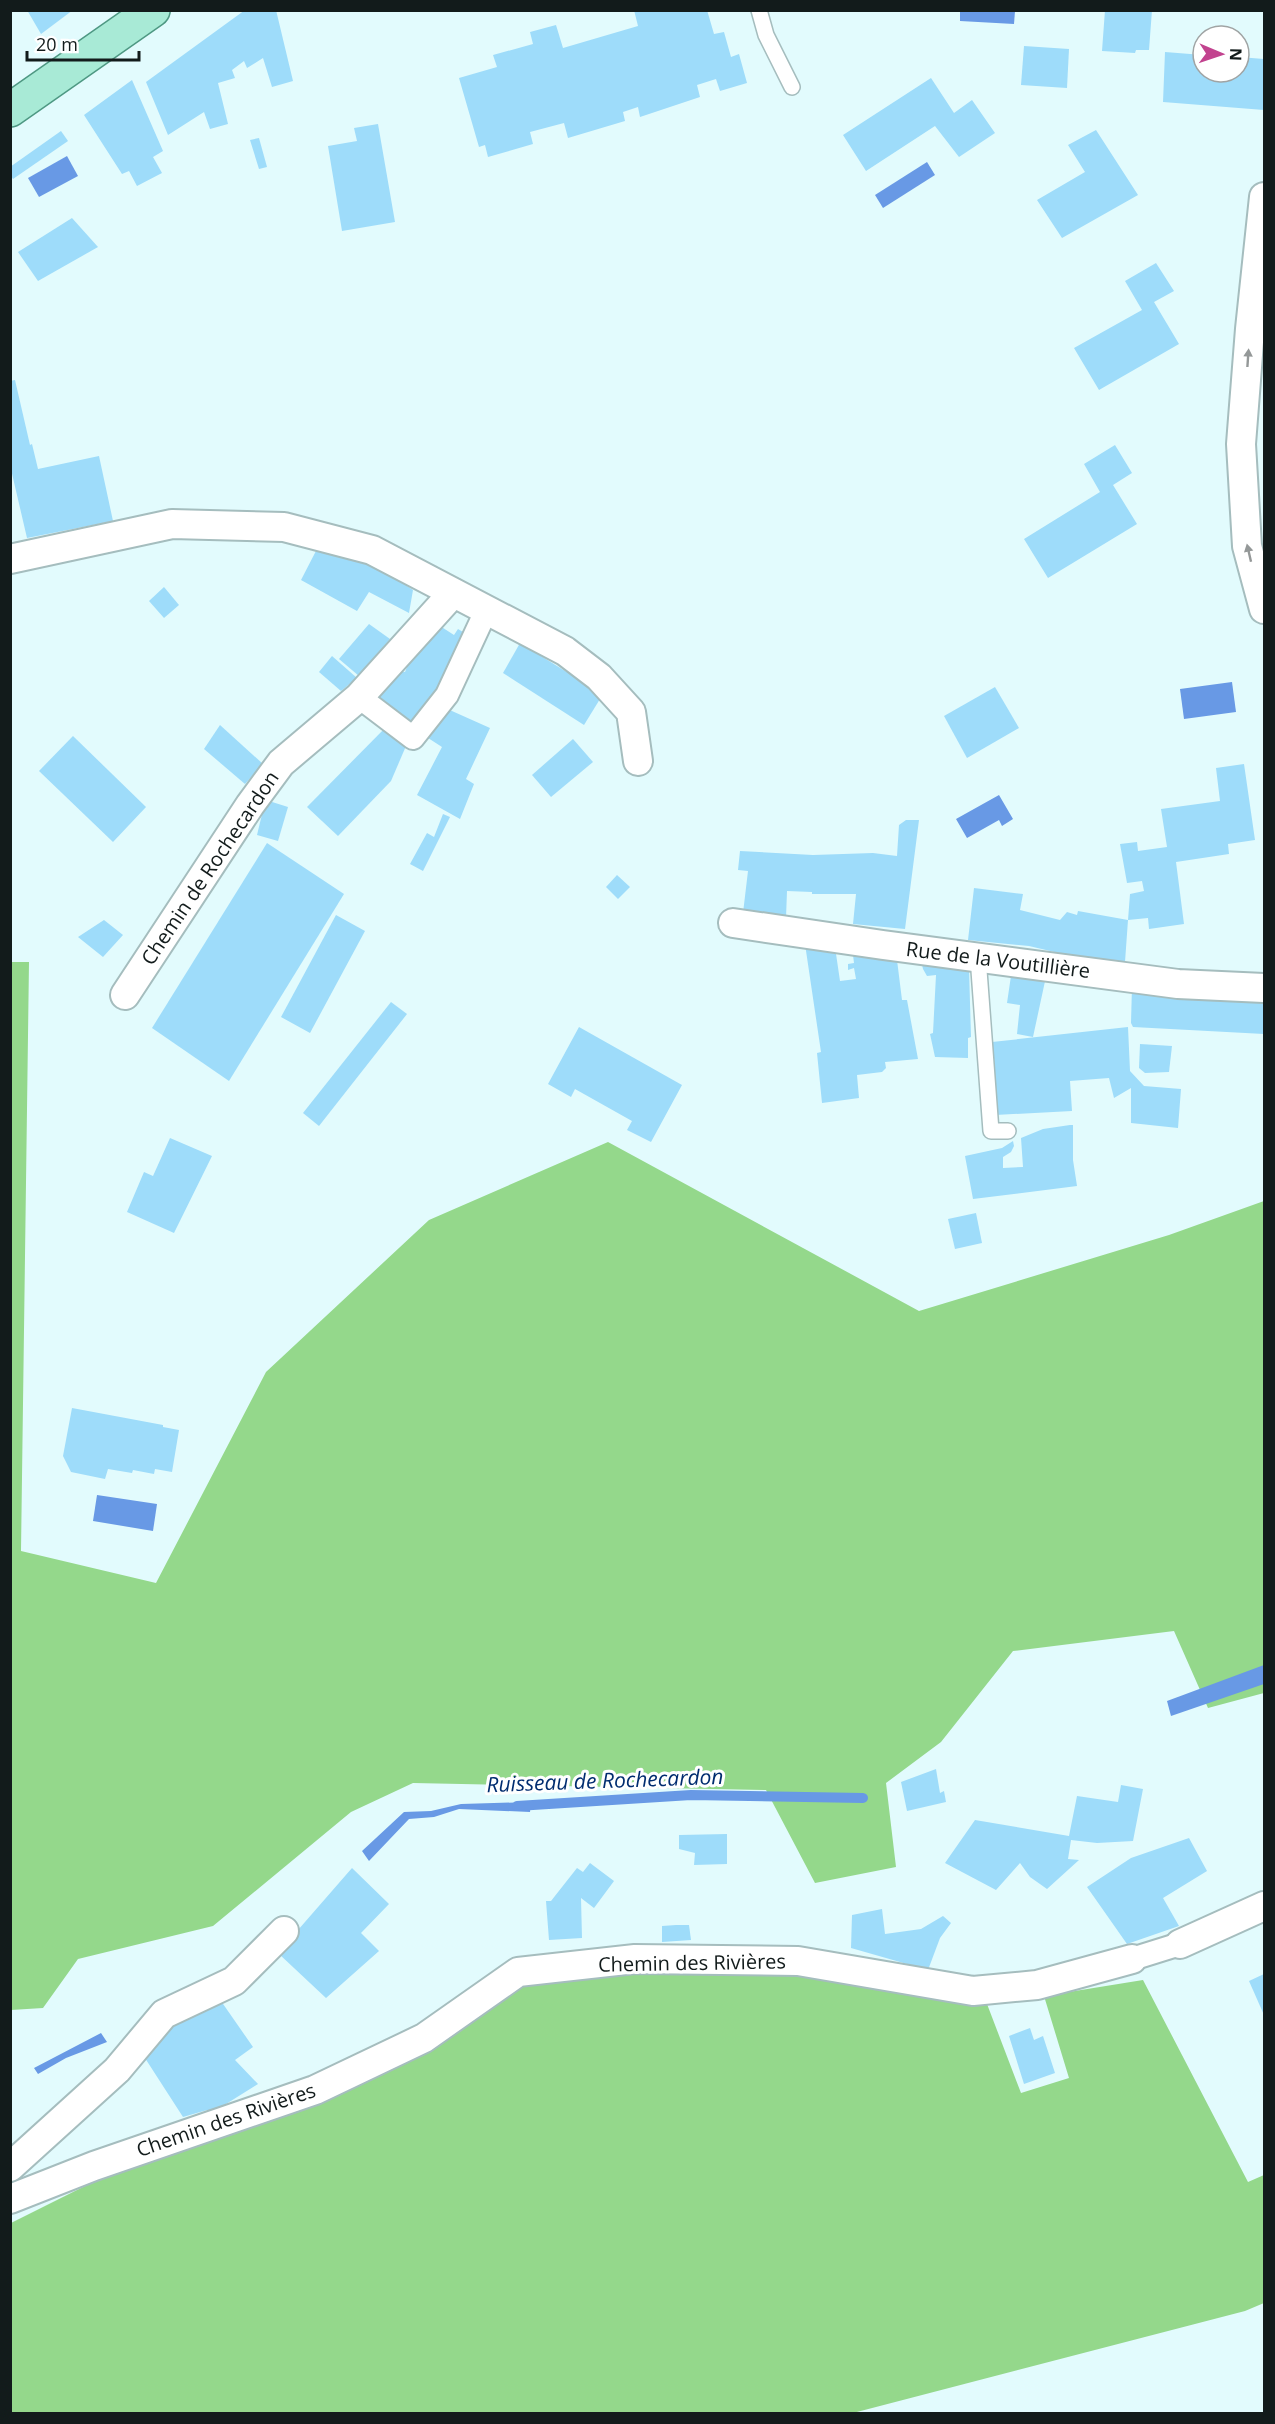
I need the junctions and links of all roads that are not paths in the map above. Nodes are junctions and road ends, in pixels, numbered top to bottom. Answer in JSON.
{"nodes":[{"id":1,"x":153,"y":10,"type":"edge"},
{"id":2,"x":759,"y":10,"type":"edge"},
{"id":3,"x":792,"y":87,"type":"dead end"},
{"id":4,"x":10,"y":110,"type":"edge"},
{"id":5,"x":1264,"y":197,"type":"edge"},
{"id":6,"x":10,"y":559,"type":"edge"},
{"id":7,"x":453,"y":593,"type":"junction"},
{"id":8,"x":1264,"y":609,"type":"edge"},
{"id":9,"x":486,"y":611,"type":"junction"},
{"id":10,"x":359,"y":697,"type":"junction"},
{"id":11,"x":638,"y":761,"type":"dead end"},
{"id":12,"x":733,"y":923,"type":"dead end"},
{"id":13,"x":978,"y":957,"type":"junction"},
{"id":14,"x":1264,"y":988,"type":"edge"},
{"id":15,"x":125,"y":995,"type":"dead end"},
{"id":16,"x":1008,"y":1131,"type":"dead end"},
{"id":17,"x":1264,"y":1906,"type":"edge"},
{"id":18,"x":284,"y":1931,"type":"dead end"},
{"id":19,"x":1180,"y":1944,"type":"joint"},
{"id":20,"x":1132,"y":1959,"type":"joint"},
{"id":21,"x":10,"y":2167,"type":"edge"},
{"id":22,"x":10,"y":2199,"type":"edge"}],
"edges":[{"from":1,"to":4,"type":"main road"},
{"from":2,"to":3,"type":"lane"},
{"from":8,"to":5,"type":"street","one_way":true},
{"from":6,"to":7,"type":"street"},
{"from":7,"to":9,"type":"street"},
{"from":7,"to":10,"type":"street","name":"Chemin de Rochecardon"},
{"from":9,"to":10,"type":"street"},
{"from":9,"to":11,"type":"street"},
{"from":10,"to":15,"type":"street","name":"Chemin de Rochecardon"},
{"from":12,"to":13,"type":"street","name":"Rue de la Voutillière"},
{"from":13,"to":14,"type":"street","name":"Rue de la Voutillière"},
{"from":13,"to":16,"type":"lane"},
{"from":17,"to":19,"type":"street","name":"Chemin des Rivières"},
{"from":18,"to":21,"type":"street"},
{"from":19,"to":20,"type":"street","name":"Chemin des Rivières"},
{"from":20,"to":22,"type":"street","name":"Chemin des Rivières"}]}
